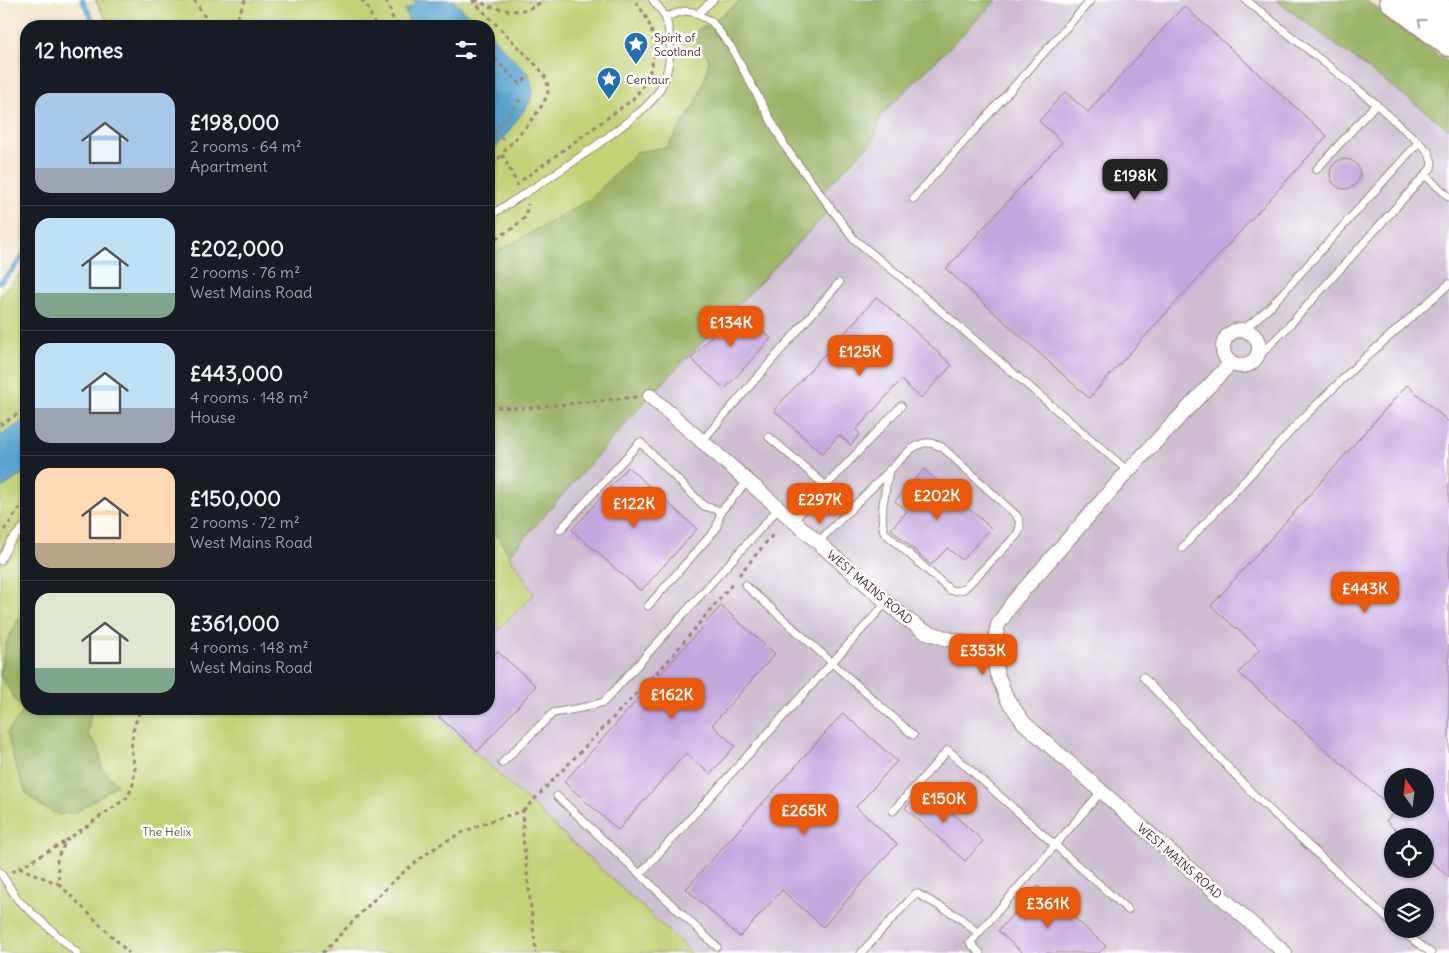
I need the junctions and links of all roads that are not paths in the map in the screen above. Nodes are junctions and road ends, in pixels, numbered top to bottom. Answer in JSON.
{"nodes":[{"id":1,"x":653,"y":0,"type":"edge"},
{"id":2,"x":713,"y":0,"type":"edge"},
{"id":3,"x":1091,"y":0,"type":"edge"},
{"id":4,"x":1246,"y":0,"type":"edge"},
{"id":5,"x":1393,"y":0,"type":"edge"},
{"id":6,"x":1427,"y":0,"type":"edge"},
{"id":7,"x":697,"y":14,"type":"junction"},
{"id":8,"x":1449,"y":16,"type":"edge"},
{"id":9,"x":666,"y":17,"type":"junction"},
{"id":10,"x":1449,"y":43,"type":"edge"},
{"id":11,"x":1376,"y":104,"type":"junction"},
{"id":12,"x":1419,"y":142,"type":"junction"},
{"id":13,"x":1316,"y":170,"type":"dead end"},
{"id":14,"x":1425,"y":176,"type":"junction"},
{"id":15,"x":1449,"y":197,"type":"edge"},
{"id":16,"x":914,"y":199,"type":"dead end"},
{"id":17,"x":495,"y":212,"type":"edge"},
{"id":18,"x":839,"y":283,"type":"dead end"},
{"id":19,"x":1449,"y":284,"type":"edge"},
{"id":20,"x":1242,"y":331,"type":"junction"},
{"id":21,"x":1255,"y":360,"type":"junction"},
{"id":22,"x":1231,"y":363,"type":"junction"},
{"id":23,"x":650,"y":396,"type":"road end"},
{"id":24,"x":901,"y":406,"type":"dead end"},
{"id":25,"x":769,"y":437,"type":"dead end"},
{"id":26,"x":702,"y":441,"type":"junction"},
{"id":27,"x":889,"y":470,"type":"junction"},
{"id":28,"x":1128,"y":471,"type":"junction"},
{"id":29,"x":748,"y":481,"type":"junction"},
{"id":30,"x":826,"y":486,"type":"junction"},
{"id":31,"x":721,"y":511,"type":"junction"},
{"id":32,"x":787,"y":515,"type":"junction"},
{"id":33,"x":560,"y":530,"type":"dead end"},
{"id":34,"x":20,"y":531,"type":"edge"},
{"id":35,"x":818,"y":542,"type":"junction"},
{"id":36,"x":1182,"y":548,"type":"dead end"},
{"id":37,"x":0,"y":561,"type":"edge"},
{"id":38,"x":745,"y":585,"type":"dead end"},
{"id":39,"x":886,"y":602,"type":"junction"},
{"id":40,"x":648,"y":606,"type":"dead end"},
{"id":41,"x":993,"y":649,"type":"junction"},
{"id":42,"x":832,"y":662,"type":"junction"},
{"id":43,"x":1143,"y":677,"type":"dead end"},
{"id":44,"x":913,"y":734,"type":"dead end"},
{"id":45,"x":502,"y":764,"type":"dead end"},
{"id":46,"x":1102,"y":791,"type":"junction"},
{"id":47,"x":557,"y":796,"type":"dead end"},
{"id":48,"x":893,"y":811,"type":"dead end"},
{"id":49,"x":1055,"y":845,"type":"junction"},
{"id":50,"x":640,"y":874,"type":"junction"},
{"id":51,"x":2,"y":875,"type":"edge"},
{"id":52,"x":1128,"y":910,"type":"dead end"},
{"id":53,"x":1384,"y":916,"type":"edge"},
{"id":54,"x":978,"y":933,"type":"junction"},
{"id":55,"x":1411,"y":938,"type":"edge"},
{"id":56,"x":717,"y":947,"type":"dead end"},
{"id":57,"x":76,"y":953,"type":"edge"},
{"id":58,"x":861,"y":953,"type":"edge"},
{"id":59,"x":980,"y":953,"type":"edge"},
{"id":60,"x":1285,"y":953,"type":"edge"},
{"id":61,"x":1431,"y":953,"type":"edge"}],
"edges":[{"from":1,"to":9,"type":"lane"},
{"from":2,"to":7,"type":"lane"},
{"from":3,"to":16,"type":"lane"},
{"from":4,"to":11,"type":"lane"},
{"from":10,"to":5,"type":"highway","one_way":true},
{"from":6,"to":8,"type":"highway"},
{"from":7,"to":9,"type":"lane"},
{"from":7,"to":28,"type":"lane"},
{"from":9,"to":17,"type":"lane"},
{"from":11,"to":12,"type":"lane"},
{"from":11,"to":13,"type":"lane"},
{"from":12,"to":14,"type":"lane"},
{"from":12,"to":20,"type":"lane"},
{"from":14,"to":15,"type":"lane"},
{"from":14,"to":21,"type":"lane"},
{"from":18,"to":26,"type":"lane"},
{"from":19,"to":36,"type":"lane"},
{"from":20,"to":21,"type":"street"},
{"from":20,"to":22,"type":"street"},
{"from":21,"to":22,"type":"street"},
{"from":22,"to":28,"type":"street","name":"WEST MAINS ROAD"},
{"from":23,"to":26,"type":"street","name":"WEST MAINS ROAD"},
{"from":24,"to":30,"type":"lane"},
{"from":25,"to":30,"type":"lane"},
{"from":26,"to":29,"type":"street","name":"WEST MAINS ROAD"},
{"from":27,"to":27,"type":"lane"},
{"from":27,"to":35,"type":"lane"},
{"from":28,"to":41,"type":"street","name":"WEST MAINS ROAD"},
{"from":29,"to":31,"type":"lane"},
{"from":29,"to":32,"type":"street","name":"WEST MAINS ROAD"},
{"from":30,"to":32,"type":"lane"},
{"from":31,"to":33,"type":"lane"},
{"from":31,"to":40,"type":"lane"},
{"from":32,"to":35,"type":"street","name":"WEST MAINS ROAD"},
{"from":32,"to":45,"type":"lane"},
{"from":34,"to":37,"type":"lane"},
{"from":35,"to":39,"type":"street","name":"WEST MAINS ROAD"},
{"from":38,"to":42,"type":"lane"},
{"from":39,"to":41,"type":"street","name":"WEST MAINS ROAD"},
{"from":39,"to":42,"type":"lane"},
{"from":41,"to":46,"type":"street","name":"WEST MAINS ROAD"},
{"from":42,"to":44,"type":"lane"},
{"from":42,"to":50,"type":"lane"},
{"from":43,"to":53,"type":"lane"},
{"from":46,"to":49,"type":"lane"},
{"from":46,"to":60,"type":"street","name":"WEST MAINS ROAD"},
{"from":47,"to":50,"type":"lane"},
{"from":48,"to":49,"type":"lane"},
{"from":49,"to":52,"type":"lane"},
{"from":49,"to":54,"type":"lane"},
{"from":50,"to":56,"type":"lane"},
{"from":51,"to":57,"type":"lane"},
{"from":54,"to":58,"type":"lane"},
{"from":54,"to":59,"type":"lane"},
{"from":55,"to":61,"type":"lane"}]}
